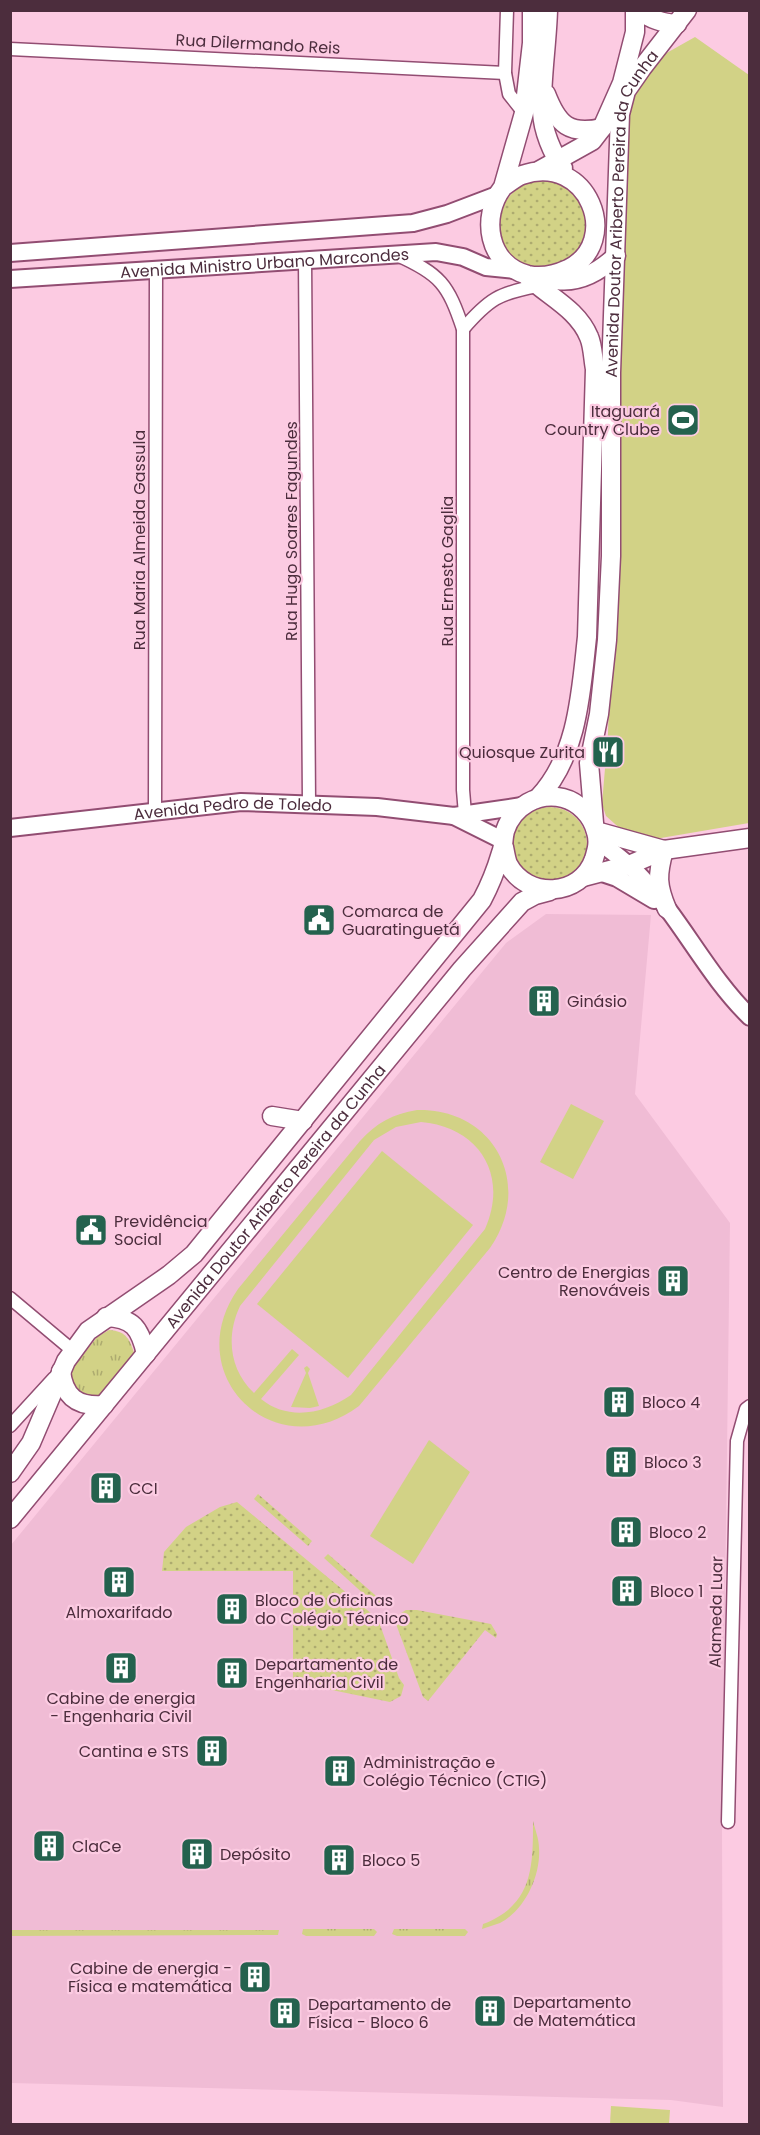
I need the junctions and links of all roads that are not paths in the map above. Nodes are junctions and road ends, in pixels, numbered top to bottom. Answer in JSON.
{"nodes":[{"id":1,"x":507,"y":10,"type":"edge"},
{"id":2,"x":532,"y":10,"type":"edge"},
{"id":3,"x":548,"y":10,"type":"edge"},
{"id":4,"x":636,"y":10,"type":"edge"},
{"id":5,"x":682,"y":17,"type":"edge"},
{"id":6,"x":539,"y":45,"type":"junction"},
{"id":7,"x":10,"y":49,"type":"edge"},
{"id":8,"x":505,"y":73,"type":"junction"},
{"id":9,"x":544,"y":89,"type":"junction"},
{"id":10,"x":524,"y":113,"type":"junction"},
{"id":11,"x":603,"y":128,"type":"junction"},
{"id":12,"x":557,"y":159,"type":"junction"},
{"id":13,"x":540,"y":170,"type":"junction"},
{"id":14,"x":574,"y":181,"type":"junction"},
{"id":15,"x":500,"y":191,"type":"junction"},
{"id":16,"x":618,"y":222,"type":"junction"},
{"id":17,"x":10,"y":253,"type":"edge"},
{"id":18,"x":392,"y":253,"type":"junction"},
{"id":19,"x":616,"y":256,"type":"junction"},
{"id":20,"x":305,"y":259,"type":"junction"},
{"id":21,"x":156,"y":269,"type":"junction"},
{"id":22,"x":529,"y":277,"type":"junction"},
{"id":23,"x":10,"y":279,"type":"edge"},
{"id":24,"x":463,"y":329,"type":"junction"},
{"id":25,"x":530,"y":802,"type":"junction"},
{"id":26,"x":309,"y":803,"type":"junction"},
{"id":27,"x":155,"y":811,"type":"junction"},
{"id":28,"x":460,"y":815,"type":"junction"},
{"id":29,"x":10,"y":828,"type":"edge"},
{"id":30,"x":596,"y":832,"type":"junction"},
{"id":31,"x":750,"y":838,"type":"edge"},
{"id":32,"x":504,"y":844,"type":"junction"},
{"id":33,"x":664,"y":850,"type":"junction"},
{"id":34,"x":629,"y":865,"type":"junction"},
{"id":35,"x":602,"y":873,"type":"junction"},
{"id":36,"x":583,"y":877,"type":"junction"},
{"id":37,"x":556,"y":890,"type":"junction"},
{"id":38,"x":667,"y":909,"type":"junction"},
{"id":39,"x":750,"y":1017,"type":"edge"},
{"id":40,"x":272,"y":1116,"type":"dead end"},
{"id":41,"x":303,"y":1121,"type":"junction"},
{"id":42,"x":10,"y":1298,"type":"edge"},
{"id":43,"x":106,"y":1317,"type":"junction"},
{"id":44,"x":72,"y":1350,"type":"junction"},
{"id":45,"x":146,"y":1354,"type":"junction"},
{"id":46,"x":61,"y":1371,"type":"junction"},
{"id":47,"x":104,"y":1405,"type":"junction"},
{"id":48,"x":748,"y":1408,"type":"edge"},
{"id":49,"x":10,"y":1426,"type":"edge"},
{"id":50,"x":10,"y":1473,"type":"edge"},
{"id":51,"x":10,"y":1519,"type":"edge"},
{"id":52,"x":728,"y":1822,"type":"dead end"}],
"edges":[{"from":1,"to":8,"type":"street"},
{"from":2,"to":6,"type":"main road"},
{"from":3,"to":6,"type":"main road"},
{"from":4,"to":5,"type":"main road"},
{"from":4,"to":11,"type":"main road"},
{"from":5,"to":16,"type":"main road","name":"Avenida Doutor Ariberto Pereira da Cunha"},
{"from":6,"to":9,"type":"main road"},
{"from":6,"to":10,"type":"main road"},
{"from":7,"to":8,"type":"street","name":"Rua Dilermando Reis"},
{"from":8,"to":10,"type":"street"},
{"from":9,"to":11,"type":"main road"},
{"from":9,"to":12,"type":"main road"},
{"from":10,"to":15,"type":"main road"},
{"from":11,"to":12,"type":"main road"},
{"from":12,"to":13,"type":"main road"},
{"from":12,"to":14,"type":"main road"},
{"from":13,"to":14,"type":"main road"},
{"from":13,"to":15,"type":"main road"},
{"from":14,"to":16,"type":"main road"},
{"from":14,"to":22,"type":"main road"},
{"from":15,"to":17,"type":"street","name":"Avenida Ministro Urbano Marcondes"},
{"from":15,"to":22,"type":"main road"},
{"from":16,"to":19,"type":"main road","name":"Avenida Doutor Ariberto Pereira da Cunha"},
{"from":18,"to":20,"type":"street","name":"Avenida Ministro Urbano Marcondes"},
{"from":18,"to":22,"type":"street","name":"Avenida Ministro Urbano Marcondes"},
{"from":18,"to":24,"type":"street"},
{"from":19,"to":22,"type":"main road"},
{"from":19,"to":30,"type":"main road","name":"Avenida Doutor Ariberto Pereira da Cunha"},
{"from":20,"to":21,"type":"street","name":"Avenida Ministro Urbano Marcondes"},
{"from":20,"to":26,"type":"street","name":"Rua Hugo Soares Fagundes"},
{"from":21,"to":23,"type":"street","name":"Avenida Ministro Urbano Marcondes"},
{"from":21,"to":27,"type":"street","name":"Rua Maria Almeida Gassula"},
{"from":22,"to":24,"type":"street"},
{"from":22,"to":25,"type":"main road","name":"Avenida Doutor Ariberto Pereira da Cunha"},
{"from":24,"to":28,"type":"street","name":"Rua Ernesto Gaglia"},
{"from":25,"to":28,"type":"street","name":"Avenida Pedro de Toledo"},
{"from":25,"to":30,"type":"main road"},
{"from":25,"to":32,"type":"main road"},
{"from":26,"to":27,"type":"street","name":"Avenida Pedro de Toledo"},
{"from":26,"to":28,"type":"street","name":"Avenida Pedro de Toledo"},
{"from":27,"to":29,"type":"street","name":"Avenida Pedro de Toledo"},
{"from":28,"to":32,"type":"street","name":"Avenida Pedro de Toledo"},
{"from":30,"to":33,"type":"main road"},
{"from":30,"to":34,"type":"street"},
{"from":30,"to":36,"type":"main road"},
{"from":31,"to":33,"type":"main road"},
{"from":32,"to":37,"type":"main road"},
{"from":32,"to":41,"type":"main road","name":"Avenida Doutor Ariberto Pereira da Cunha"},
{"from":33,"to":34,"type":"main road"},
{"from":33,"to":38,"type":"main road"},
{"from":34,"to":35,"type":"main road"},
{"from":34,"to":38,"type":"street"},
{"from":35,"to":36,"type":"main road"},
{"from":35,"to":38,"type":"street"},
{"from":36,"to":37,"type":"main road"},
{"from":37,"to":45,"type":"main road","name":"Avenida Doutor Ariberto Pereira da Cunha"},
{"from":38,"to":39,"type":"street"},
{"from":40,"to":41,"type":"main road"},
{"from":41,"to":43,"type":"main road","name":"Avenida Doutor Ariberto Pereira da Cunha"},
{"from":42,"to":44,"type":"street"},
{"from":43,"to":44,"type":"main road","name":"Avenida Doutor Ariberto Pereira da Cunha"},
{"from":43,"to":45,"type":"main road"},
{"from":44,"to":46,"type":"main road","name":"Avenida Doutor Ariberto Pereira da Cunha"},
{"from":45,"to":47,"type":"main road","name":"Avenida Doutor Ariberto Pereira da Cunha"},
{"from":46,"to":47,"type":"main road"},
{"from":46,"to":49,"type":"street","name":"Avenida Doutor Ariberto Pereira da Cunha"},
{"from":46,"to":50,"type":"main road","name":"Avenida Doutor Ariberto Pereira da Cunha"},
{"from":47,"to":51,"type":"main road","name":"Avenida Doutor Ariberto Pereira da Cunha"},
{"from":48,"to":52,"type":"street","name":"Alameda Luar"}]}
